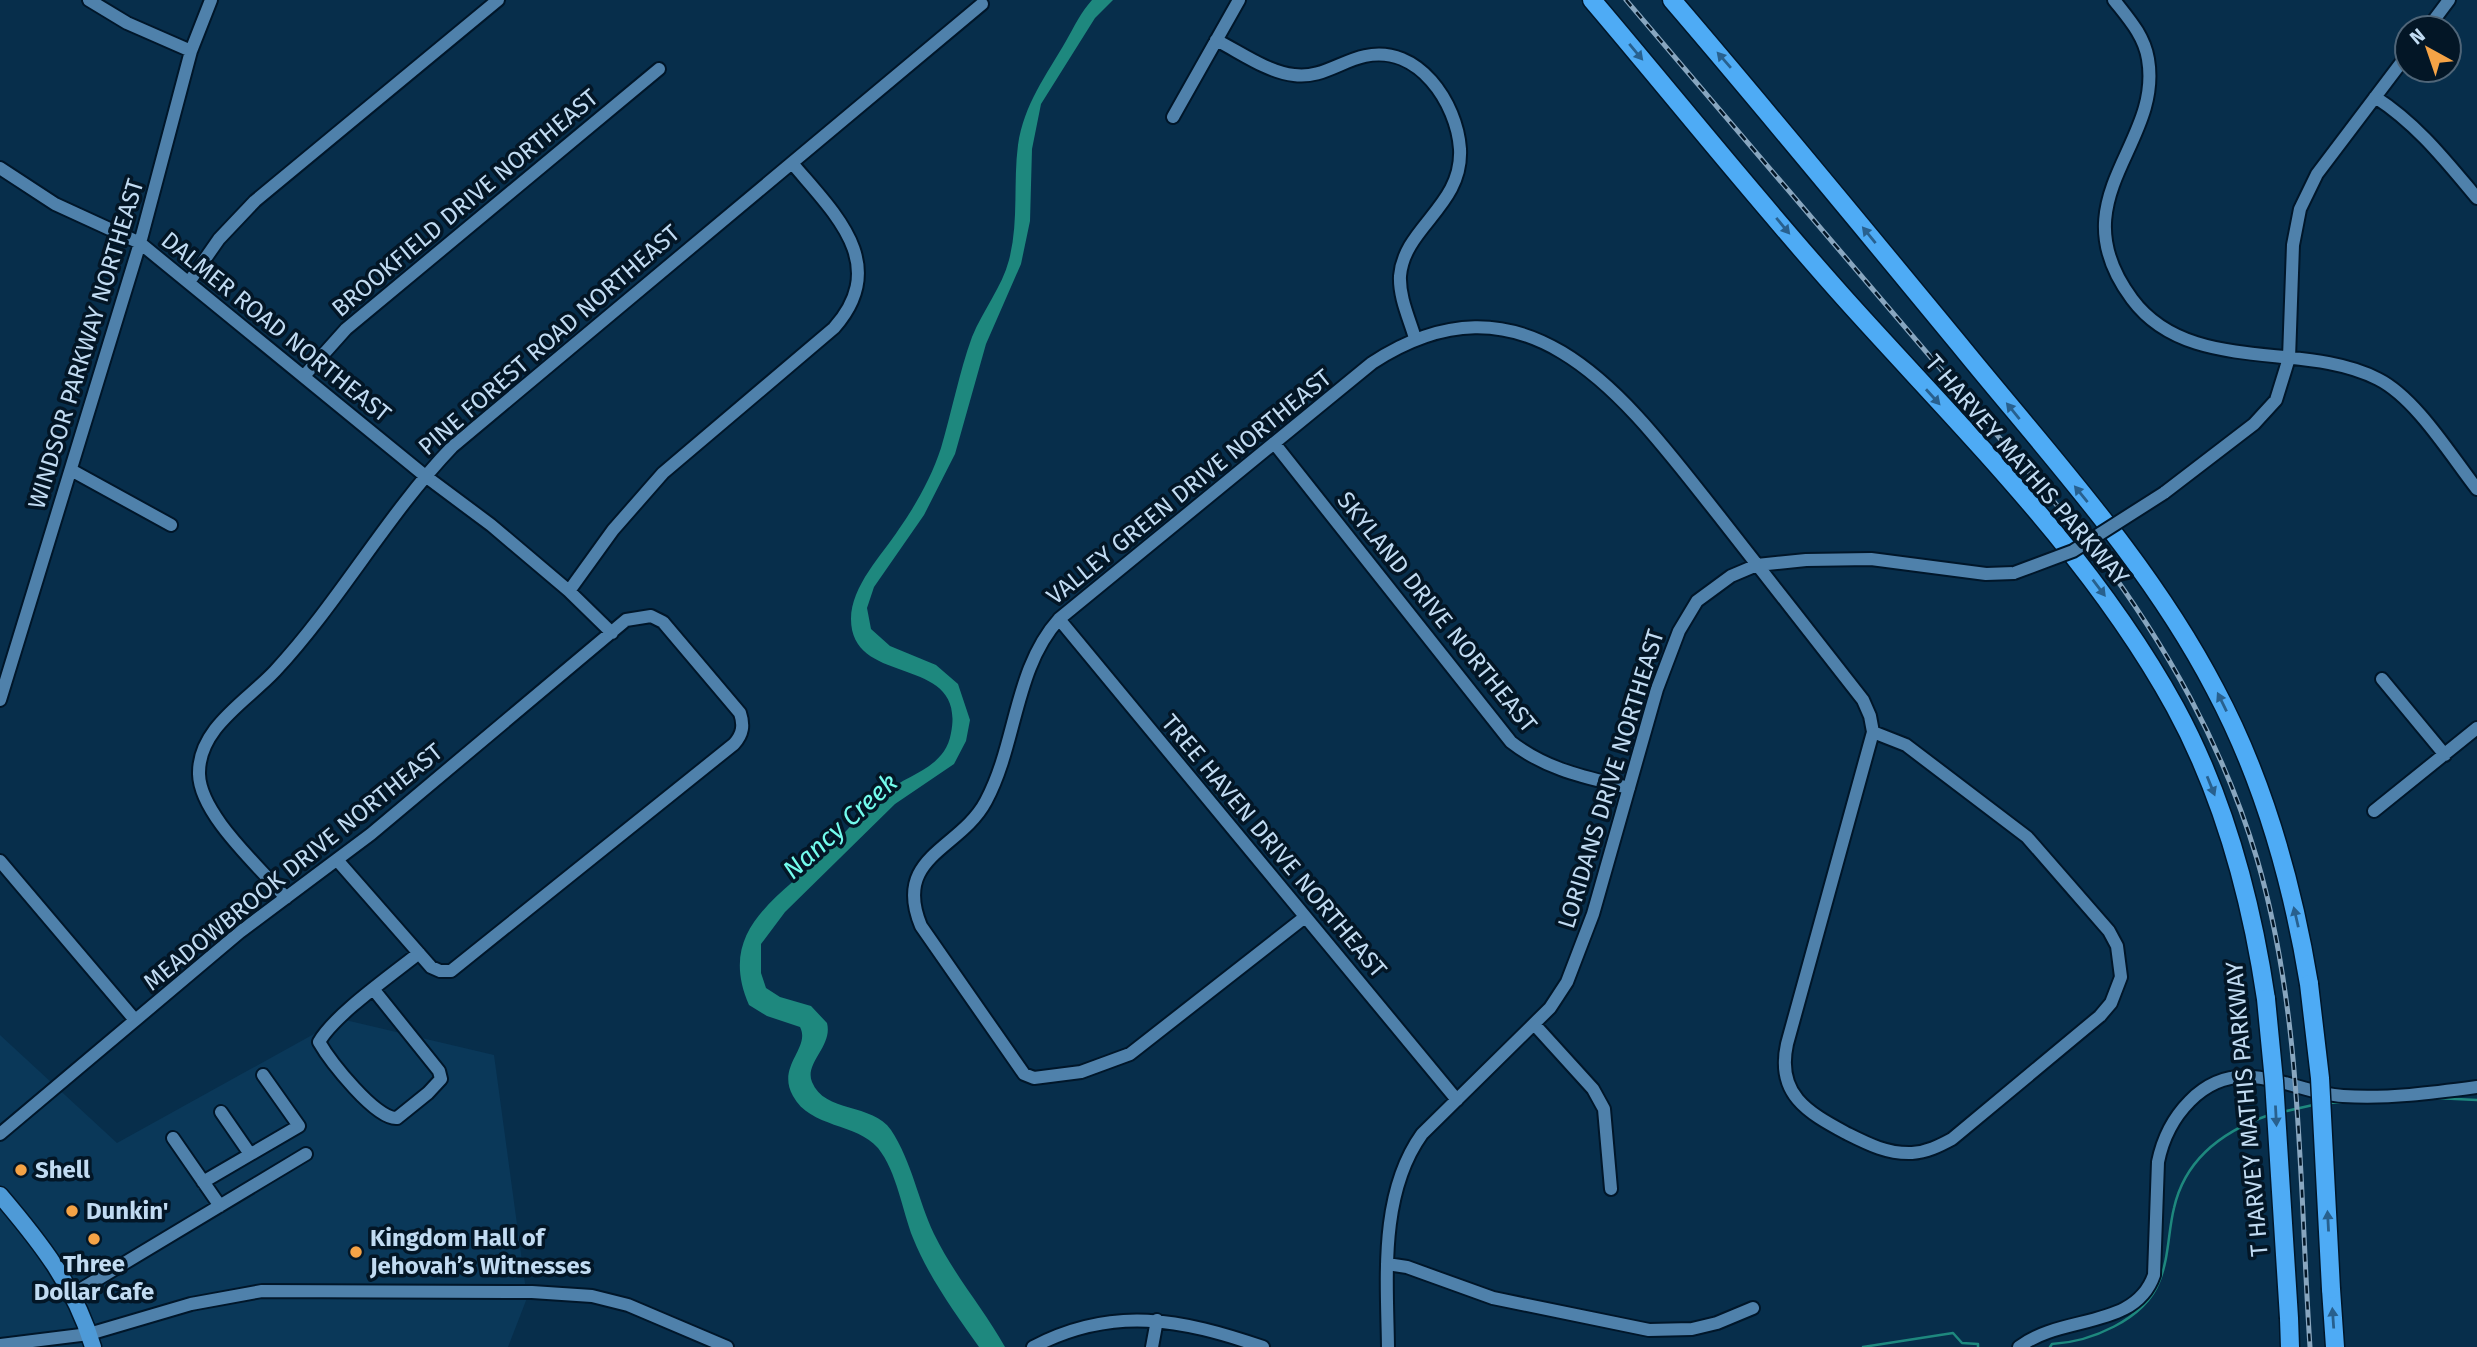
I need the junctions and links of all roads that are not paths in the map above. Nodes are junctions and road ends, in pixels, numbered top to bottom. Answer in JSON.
{"nodes":[{"id":1,"x":89,"y":0,"type":"edge"},
{"id":2,"x":211,"y":0,"type":"edge"},
{"id":3,"x":498,"y":0,"type":"edge"},
{"id":4,"x":1239,"y":0,"type":"edge"},
{"id":5,"x":1592,"y":0,"type":"edge"},
{"id":6,"x":1672,"y":0,"type":"edge"},
{"id":7,"x":2114,"y":0,"type":"edge"},
{"id":8,"x":982,"y":5,"type":"dead end"},
{"id":9,"x":1216,"y":40,"type":"junction"},
{"id":10,"x":191,"y":51,"type":"junction"},
{"id":11,"x":659,"y":69,"type":"dead end"},
{"id":12,"x":2393,"y":73,"type":"edge"},
{"id":13,"x":2375,"y":97,"type":"junction"},
{"id":14,"x":1173,"y":117,"type":"dead end"},
{"id":15,"x":792,"y":163,"type":"junction"},
{"id":16,"x":2,"y":172,"type":"edge"},
{"id":17,"x":2477,"y":198,"type":"edge"},
{"id":18,"x":140,"y":243,"type":"junction"},
{"id":19,"x":189,"y":282,"type":"junction"},
{"id":20,"x":1415,"y":338,"type":"junction"},
{"id":21,"x":2289,"y":358,"type":"junction"},
{"id":22,"x":304,"y":376,"type":"junction"},
{"id":23,"x":1274,"y":443,"type":"junction"},
{"id":24,"x":71,"y":470,"type":"junction"},
{"id":25,"x":424,"y":475,"type":"junction"},
{"id":26,"x":2477,"y":489,"type":"edge"},
{"id":27,"x":171,"y":525,"type":"dead end"},
{"id":28,"x":1758,"y":565,"type":"junction"},
{"id":29,"x":569,"y":591,"type":"junction"},
{"id":30,"x":1059,"y":620,"type":"junction"},
{"id":31,"x":612,"y":633,"type":"junction"},
{"id":32,"x":2382,"y":679,"type":"dead end"},
{"id":33,"x":0,"y":700,"type":"edge"},
{"id":34,"x":2477,"y":728,"type":"edge"},
{"id":35,"x":1872,"y":732,"type":"junction"},
{"id":36,"x":2445,"y":755,"type":"junction"},
{"id":37,"x":1629,"y":788,"type":"junction"},
{"id":38,"x":2374,"y":811,"type":"dead end"},
{"id":39,"x":338,"y":860,"type":"junction"},
{"id":40,"x":0,"y":861,"type":"edge"},
{"id":41,"x":286,"y":898,"type":"junction"},
{"id":42,"x":1305,"y":917,"type":"junction"},
{"id":43,"x":419,"y":953,"type":"junction"},
{"id":44,"x":374,"y":990,"type":"junction"},
{"id":45,"x":135,"y":1020,"type":"junction"},
{"id":46,"x":1534,"y":1024,"type":"junction"},
{"id":47,"x":263,"y":1075,"type":"dead end"},
{"id":48,"x":2477,"y":1087,"type":"edge"},
{"id":49,"x":1457,"y":1100,"type":"junction"},
{"id":50,"x":221,"y":1112,"type":"dead end"},
{"id":51,"x":0,"y":1134,"type":"edge"},
{"id":52,"x":173,"y":1138,"type":"dead end"},
{"id":53,"x":250,"y":1154,"type":"junction"},
{"id":54,"x":306,"y":1154,"type":"dead end"},
{"id":55,"x":203,"y":1182,"type":"junction"},
{"id":56,"x":1611,"y":1189,"type":"dead end"},
{"id":57,"x":0,"y":1195,"type":"edge"},
{"id":58,"x":220,"y":1206,"type":"junction"},
{"id":59,"x":1387,"y":1265,"type":"junction"},
{"id":60,"x":73,"y":1294,"type":"junction"},
{"id":61,"x":1753,"y":1308,"type":"dead end"},
{"id":62,"x":1156,"y":1327,"type":"junction"},
{"id":63,"x":91,"y":1340,"type":"edge"},
{"id":64,"x":0,"y":1345,"type":"edge"},
{"id":65,"x":1037,"y":1345,"type":"edge"},
{"id":66,"x":727,"y":1347,"type":"edge"},
{"id":67,"x":1152,"y":1347,"type":"edge"},
{"id":68,"x":1263,"y":1347,"type":"edge"},
{"id":69,"x":1388,"y":1347,"type":"edge"},
{"id":70,"x":2019,"y":1347,"type":"edge"},
{"id":71,"x":2290,"y":1347,"type":"edge"},
{"id":72,"x":2335,"y":1347,"type":"edge"}],
"edges":[{"from":1,"to":10,"type":"street"},
{"from":2,"to":10,"type":"street","name":"WINDSOR PARKWAY NORTHEAST"},
{"from":3,"to":19,"type":"street"},
{"from":4,"to":9,"type":"street"},
{"from":5,"to":71,"type":"highway","name":"T HARVEY MATHIS PARKWAY","one_way":true,"bridge":true},
{"from":72,"to":6,"type":"highway","name":"T HARVEY MATHIS PARKWAY","one_way":true,"bridge":true},
{"from":7,"to":21,"type":"street"},
{"from":8,"to":15,"type":"street","name":"PINE FOREST ROAD NORTHEAST"},
{"from":9,"to":14,"type":"street"},
{"from":9,"to":20,"type":"street"},
{"from":10,"to":18,"type":"street","name":"WINDSOR PARKWAY NORTHEAST"},
{"from":11,"to":22,"type":"street","name":"BROOKFIELD DRIVE NORTHEAST"},
{"from":12,"to":13,"type":"street","name":"LORIDANS DRIVE NORTHEAST"},
{"from":13,"to":17,"type":"street"},
{"from":13,"to":21,"type":"street","name":"LORIDANS DRIVE NORTHEAST"},
{"from":15,"to":25,"type":"street","name":"PINE FOREST ROAD NORTHEAST"},
{"from":15,"to":29,"type":"street"},
{"from":16,"to":18,"type":"street","name":"DALMER ROAD NORTHEAST"},
{"from":18,"to":19,"type":"street","name":"DALMER ROAD NORTHEAST"},
{"from":18,"to":24,"type":"street","name":"WINDSOR PARKWAY NORTHEAST"},
{"from":19,"to":22,"type":"street","name":"DALMER ROAD NORTHEAST"},
{"from":20,"to":23,"type":"street","name":"VALLEY GREEN DRIVE NORTHEAST"},
{"from":20,"to":28,"type":"street","name":"VALLEY GREEN DRIVE NORTHEAST"},
{"from":21,"to":26,"type":"street"},
{"from":21,"to":28,"type":"street","name":"LORIDANS DRIVE NORTHEAST","bridge":true},
{"from":22,"to":25,"type":"street","name":"DALMER ROAD NORTHEAST"},
{"from":23,"to":30,"type":"street","name":"VALLEY GREEN DRIVE NORTHEAST"},
{"from":23,"to":37,"type":"street","name":"SKYLAND DRIVE NORTHEAST"},
{"from":24,"to":27,"type":"street"},
{"from":24,"to":33,"type":"street","name":"WINDSOR PARKWAY NORTHEAST"},
{"from":25,"to":29,"type":"street","name":"DALMER ROAD NORTHEAST"},
{"from":25,"to":41,"type":"street","name":"PINE FOREST ROAD NORTHEAST"},
{"from":28,"to":35,"type":"street","name":"VALLEY GREEN DRIVE NORTHEAST"},
{"from":28,"to":37,"type":"street","name":"LORIDANS DRIVE NORTHEAST"},
{"from":29,"to":31,"type":"street","name":"DALMER ROAD NORTHEAST"},
{"from":30,"to":42,"type":"street","name":"TREE HAVEN DRIVE NORTHEAST"},
{"from":30,"to":42,"type":"street","name":"VALLEY GREEN DRIVE NORTHEAST"},
{"from":31,"to":39,"type":"street","name":"MEADOWBROOK DRIVE NORTHEAST"},
{"from":31,"to":43,"type":"street","name":"MEADOWBROOK DRIVE NORTHEAST"},
{"from":32,"to":36,"type":"street"},
{"from":34,"to":36,"type":"street"},
{"from":35,"to":35,"type":"street"},
{"from":36,"to":38,"type":"street"},
{"from":37,"to":46,"type":"street","name":"LORIDANS DRIVE NORTHEAST"},
{"from":39,"to":41,"type":"street","name":"MEADOWBROOK DRIVE NORTHEAST"},
{"from":39,"to":43,"type":"street"},
{"from":40,"to":45,"type":"street"},
{"from":41,"to":45,"type":"street","name":"MEADOWBROOK DRIVE NORTHEAST"},
{"from":42,"to":49,"type":"street","name":"TREE HAVEN DRIVE NORTHEAST"},
{"from":43,"to":44,"type":"street"},
{"from":44,"to":44,"type":"street"},
{"from":45,"to":51,"type":"street","name":"MEADOWBROOK DRIVE NORTHEAST"},
{"from":46,"to":49,"type":"street","name":"LORIDANS DRIVE NORTHEAST"},
{"from":46,"to":56,"type":"street"},
{"from":47,"to":53,"type":"street"},
{"from":48,"to":70,"type":"street"},
{"from":49,"to":59,"type":"street","name":"LORIDANS DRIVE NORTHEAST"},
{"from":50,"to":53,"type":"street"},
{"from":52,"to":55,"type":"street"},
{"from":53,"to":55,"type":"street"},
{"from":54,"to":58,"type":"street"},
{"from":55,"to":58,"type":"street"},
{"from":57,"to":60,"type":"main road"},
{"from":58,"to":60,"type":"street"},
{"from":59,"to":61,"type":"street"},
{"from":59,"to":69,"type":"street","name":"LORIDANS DRIVE NORTHEAST"},
{"from":60,"to":63,"type":"main road"},
{"from":62,"to":65,"type":"street"},
{"from":62,"to":67,"type":"street"},
{"from":62,"to":68,"type":"street"},
{"from":63,"to":64,"type":"street"},
{"from":63,"to":66,"type":"street"}]}
